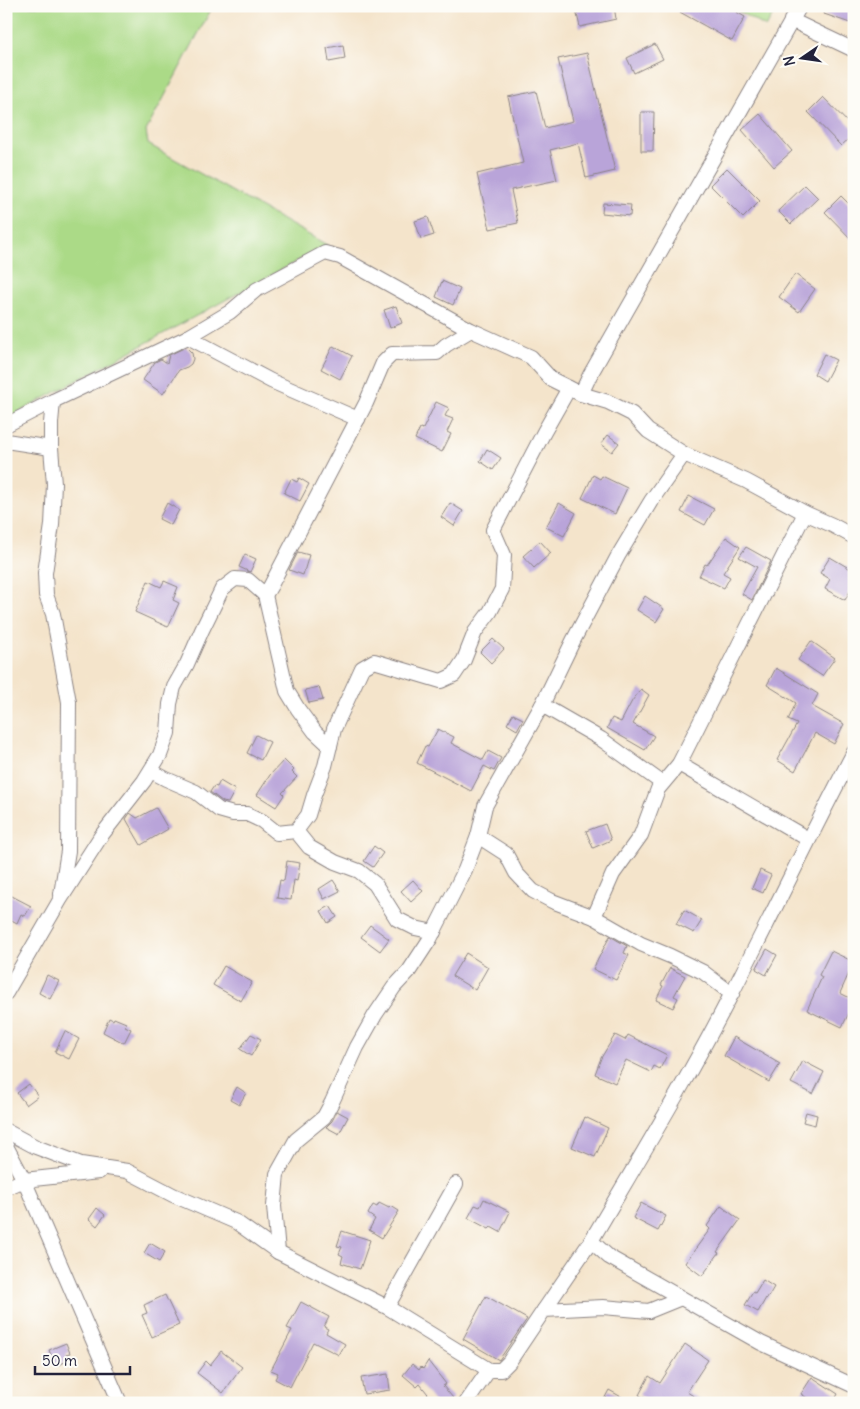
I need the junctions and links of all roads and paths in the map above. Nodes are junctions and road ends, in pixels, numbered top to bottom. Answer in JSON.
{"nodes":[{"id":1,"x":800,"y":6,"type":"edge"},
{"id":2,"x":792,"y":20,"type":"junction"},
{"id":3,"x":854,"y":50,"type":"edge"},
{"id":4,"x":471,"y":330,"type":"junction"},
{"id":5,"x":188,"y":337,"type":"junction"},
{"id":6,"x":575,"y":391,"type":"junction"},
{"id":7,"x":53,"y":401,"type":"junction"},
{"id":8,"x":358,"y":419,"type":"junction"},
{"id":9,"x":6,"y":425,"type":"edge"},
{"id":10,"x":6,"y":441,"type":"edge"},
{"id":11,"x":51,"y":448,"type":"junction"},
{"id":12,"x":684,"y":454,"type":"junction"},
{"id":13,"x":805,"y":513,"type":"junction"},
{"id":14,"x":854,"y":537,"type":"edge"},
{"id":15,"x":265,"y":595,"type":"junction"},
{"id":16,"x":542,"y":705,"type":"junction"},
{"id":17,"x":330,"y":746,"type":"junction"},
{"id":18,"x":854,"y":752,"type":"edge"},
{"id":19,"x":678,"y":764,"type":"junction"},
{"id":20,"x":150,"y":771,"type":"junction"},
{"id":21,"x":662,"y":783,"type":"junction"},
{"id":22,"x":296,"y":831,"type":"junction"},
{"id":23,"x":478,"y":836,"type":"junction"},
{"id":24,"x":808,"y":839,"type":"junction"},
{"id":25,"x":60,"y":900,"type":"junction"},
{"id":26,"x":594,"y":917,"type":"junction"},
{"id":27,"x":434,"y":932,"type":"junction"},
{"id":28,"x":6,"y":993,"type":"edge"},
{"id":29,"x":732,"y":994,"type":"junction"},
{"id":30,"x":6,"y":1131,"type":"edge"},
{"id":31,"x":6,"y":1146,"type":"edge"},
{"id":32,"x":127,"y":1171,"type":"junction"},
{"id":33,"x":24,"y":1180,"type":"junction"},
{"id":34,"x":456,"y":1184,"type":"dead end"},
{"id":35,"x":6,"y":1188,"type":"edge"},
{"id":36,"x":591,"y":1241,"type":"junction"},
{"id":37,"x":278,"y":1252,"type":"junction"},
{"id":38,"x":680,"y":1298,"type":"junction"},
{"id":39,"x":387,"y":1307,"type":"junction"},
{"id":40,"x":544,"y":1310,"type":"junction"},
{"id":41,"x":489,"y":1370,"type":"junction"},
{"id":42,"x":852,"y":1382,"type":"edge"},
{"id":43,"x":120,"y":1403,"type":"edge"},
{"id":44,"x":466,"y":1403,"type":"edge"}],
"edges":[{"from":1,"to":2,"type":"street"},
{"from":2,"to":3,"type":"street"},
{"from":2,"to":6,"type":"street"},
{"from":4,"to":5,"type":"street"},
{"from":4,"to":6,"type":"street"},
{"from":4,"to":8,"type":"street"},
{"from":5,"to":7,"type":"street"},
{"from":5,"to":8,"type":"street"},
{"from":6,"to":12,"type":"street"},
{"from":6,"to":17,"type":"street"},
{"from":7,"to":9,"type":"street"},
{"from":7,"to":11,"type":"street"},
{"from":8,"to":15,"type":"street"},
{"from":10,"to":11,"type":"street"},
{"from":11,"to":25,"type":"street"},
{"from":12,"to":13,"type":"street"},
{"from":12,"to":16,"type":"street"},
{"from":13,"to":14,"type":"street"},
{"from":13,"to":19,"type":"street"},
{"from":15,"to":17,"type":"street"},
{"from":15,"to":20,"type":"street"},
{"from":16,"to":21,"type":"street"},
{"from":16,"to":23,"type":"street"},
{"from":17,"to":22,"type":"street"},
{"from":18,"to":24,"type":"street"},
{"from":19,"to":21,"type":"street"},
{"from":19,"to":24,"type":"street"},
{"from":20,"to":22,"type":"street"},
{"from":20,"to":25,"type":"street"},
{"from":21,"to":26,"type":"street"},
{"from":22,"to":27,"type":"street"},
{"from":23,"to":26,"type":"street"},
{"from":23,"to":27,"type":"street"},
{"from":24,"to":29,"type":"street"},
{"from":25,"to":28,"type":"street"},
{"from":26,"to":29,"type":"street"},
{"from":27,"to":37,"type":"street"},
{"from":29,"to":36,"type":"street"},
{"from":30,"to":32,"type":"street"},
{"from":31,"to":33,"type":"street"},
{"from":32,"to":33,"type":"street"},
{"from":32,"to":37,"type":"street"},
{"from":33,"to":35,"type":"street"},
{"from":33,"to":43,"type":"street"},
{"from":34,"to":39,"type":"street"},
{"from":36,"to":38,"type":"street"},
{"from":36,"to":40,"type":"street"},
{"from":37,"to":39,"type":"street"},
{"from":38,"to":40,"type":"street"},
{"from":38,"to":42,"type":"street"},
{"from":39,"to":41,"type":"street"},
{"from":40,"to":41,"type":"street"},
{"from":41,"to":44,"type":"street"}]}
